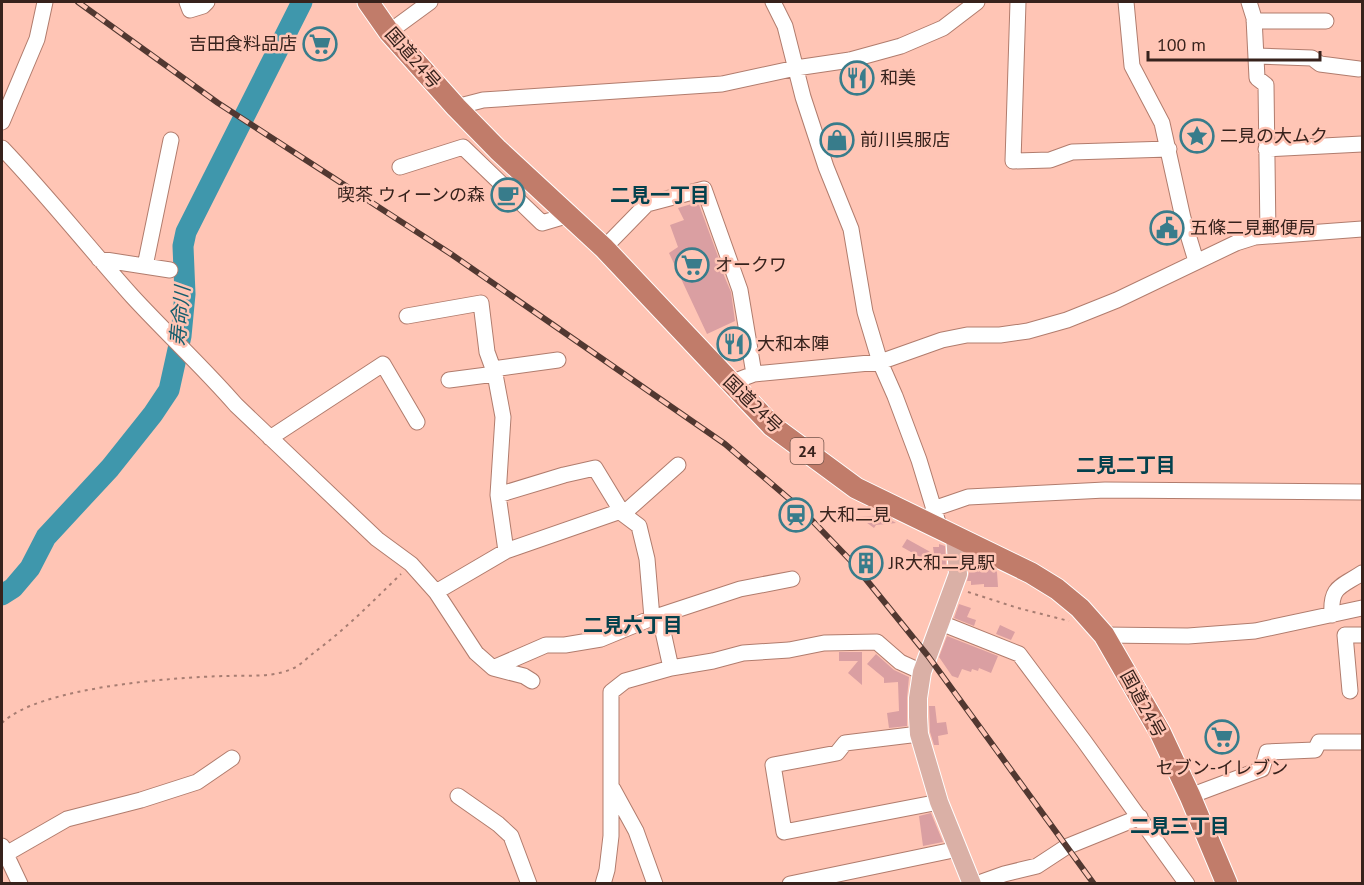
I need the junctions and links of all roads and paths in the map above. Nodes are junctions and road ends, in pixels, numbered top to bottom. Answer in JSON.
{"nodes":[{"id":1,"x":45,"y":2,"type":"edge"},
{"id":2,"x":187,"y":2,"type":"edge"},
{"id":3,"x":207,"y":2,"type":"edge"},
{"id":4,"x":368,"y":2,"type":"edge"},
{"id":5,"x":430,"y":2,"type":"edge"},
{"id":6,"x":773,"y":2,"type":"edge"},
{"id":7,"x":977,"y":2,"type":"edge"},
{"id":8,"x":1018,"y":2,"type":"edge"},
{"id":9,"x":1126,"y":2,"type":"edge"},
{"id":10,"x":1249,"y":2,"type":"edge"},
{"id":11,"x":1254,"y":21,"type":"junction"},
{"id":12,"x":1326,"y":21,"type":"dead end"},
{"id":13,"x":389,"y":32,"type":"junction"},
{"id":14,"x":1256,"y":56,"type":"junction"},
{"id":15,"x":796,"y":68,"type":"junction"},
{"id":16,"x":1359,"y":69,"type":"dead end"},
{"id":17,"x":456,"y":107,"type":"junction"},
{"id":18,"x":2,"y":122,"type":"edge"},
{"id":19,"x":171,"y":140,"type":"dead end"},
{"id":20,"x":1362,"y":144,"type":"edge"},
{"id":21,"x":2,"y":148,"type":"edge"},
{"id":22,"x":1169,"y":149,"type":"junction"},
{"id":23,"x":1266,"y":149,"type":"junction"},
{"id":24,"x":399,"y":166,"type":"dead end"},
{"id":25,"x":568,"y":216,"type":"junction"},
{"id":26,"x":1362,"y":229,"type":"edge"},
{"id":27,"x":1268,"y":236,"type":"junction"},
{"id":28,"x":604,"y":248,"type":"junction"},
{"id":29,"x":99,"y":259,"type":"junction"},
{"id":30,"x":1196,"y":261,"type":"junction"},
{"id":31,"x":145,"y":266,"type":"junction"},
{"id":32,"x":170,"y":270,"type":"dead end"},
{"id":33,"x":407,"y":316,"type":"dead end"},
{"id":34,"x":558,"y":360,"type":"dead end"},
{"id":35,"x":880,"y":362,"type":"junction"},
{"id":36,"x":494,"y":371,"type":"junction"},
{"id":37,"x":754,"y":374,"type":"junction"},
{"id":38,"x":449,"y":381,"type":"dead end"},
{"id":39,"x":730,"y":383,"type":"junction"},
{"id":40,"x":417,"y":422,"type":"dead end"},
{"id":41,"x":270,"y":438,"type":"junction"},
{"id":42,"x":678,"y":465,"type":"dead end"},
{"id":43,"x":1362,"y":492,"type":"edge"},
{"id":44,"x":498,"y":495,"type":"junction"},
{"id":45,"x":622,"y":512,"type":"junction"},
{"id":46,"x":943,"y":525,"type":"junction"},
{"id":47,"x":506,"y":551,"type":"junction"},
{"id":48,"x":411,"y":564,"type":"junction"},
{"id":49,"x":1362,"y":573,"type":"edge"},
{"id":50,"x":792,"y":579,"type":"dead end"},
{"id":51,"x":953,"y":588,"type":"junction"},
{"id":52,"x":436,"y":592,"type":"junction"},
{"id":53,"x":1362,"y":608,"type":"edge"},
{"id":54,"x":1332,"y":615,"type":"junction"},
{"id":55,"x":652,"y":618,"type":"junction"},
{"id":56,"x":941,"y":623,"type":"junction"},
{"id":57,"x":1099,"y":629,"type":"junction"},
{"id":58,"x":1362,"y":635,"type":"edge"},
{"id":59,"x":493,"y":668,"type":"junction"},
{"id":60,"x":671,"y":668,"type":"junction"},
{"id":61,"x":922,"y":672,"type":"junction"},
{"id":62,"x":532,"y":681,"type":"dead end"},
{"id":63,"x":1350,"y":691,"type":"dead end"},
{"id":64,"x":2,"y":723,"type":"edge"},
{"id":65,"x":919,"y":734,"type":"junction"},
{"id":66,"x":1362,"y":742,"type":"edge"},
{"id":67,"x":232,"y":758,"type":"dead end"},
{"id":68,"x":611,"y":786,"type":"junction"},
{"id":69,"x":458,"y":796,"type":"dead end"},
{"id":70,"x":1190,"y":796,"type":"junction"},
{"id":71,"x":939,"y":801,"type":"junction"},
{"id":72,"x":1140,"y":817,"type":"junction"},
{"id":73,"x":958,"y":849,"type":"junction"},
{"id":74,"x":3,"y":850,"type":"edge"},
{"id":75,"x":20,"y":884,"type":"edge"},
{"id":76,"x":529,"y":884,"type":"edge"},
{"id":77,"x":603,"y":884,"type":"edge"},
{"id":78,"x":656,"y":884,"type":"edge"},
{"id":79,"x":790,"y":884,"type":"edge"},
{"id":80,"x":974,"y":884,"type":"edge"},
{"id":81,"x":1187,"y":884,"type":"edge"},
{"id":82,"x":1227,"y":884,"type":"edge"}],
"edges":[{"from":1,"to":18,"type":"street"},
{"from":2,"to":3,"type":"street"},
{"from":4,"to":13,"type":"highway","name":"国道24号","number":"24"},
{"from":5,"to":13,"type":"street"},
{"from":6,"to":15,"type":"street"},
{"from":7,"to":15,"type":"street"},
{"from":8,"to":22,"type":"street"},
{"from":9,"to":22,"type":"street"},
{"from":10,"to":11,"type":"street"},
{"from":11,"to":12,"type":"street"},
{"from":11,"to":14,"type":"street"},
{"from":13,"to":17,"type":"highway","name":"国道24号","number":"24"},
{"from":14,"to":16,"type":"street"},
{"from":14,"to":23,"type":"street"},
{"from":15,"to":17,"type":"street"},
{"from":15,"to":35,"type":"street"},
{"from":17,"to":25,"type":"highway","name":"国道24号","number":"24"},
{"from":19,"to":31,"type":"street"},
{"from":20,"to":23,"type":"street"},
{"from":21,"to":29,"type":"street"},
{"from":22,"to":30,"type":"street"},
{"from":23,"to":27,"type":"street"},
{"from":24,"to":25,"type":"street"},
{"from":25,"to":28,"type":"highway","name":"国道24号","number":"24"},
{"from":26,"to":27,"type":"street"},
{"from":27,"to":30,"type":"street"},
{"from":28,"to":37,"type":"street"},
{"from":28,"to":39,"type":"highway","name":"国道24号","number":"24"},
{"from":29,"to":31,"type":"street"},
{"from":29,"to":41,"type":"street"},
{"from":30,"to":35,"type":"street"},
{"from":31,"to":32,"type":"street"},
{"from":33,"to":36,"type":"street"},
{"from":34,"to":36,"type":"street"},
{"from":35,"to":37,"type":"street"},
{"from":35,"to":46,"type":"street"},
{"from":36,"to":38,"type":"street"},
{"from":36,"to":44,"type":"street"},
{"from":37,"to":39,"type":"street"},
{"from":39,"to":46,"type":"highway","name":"国道24号","number":"24"},
{"from":40,"to":41,"type":"street"},
{"from":41,"to":48,"type":"street"},
{"from":42,"to":45,"type":"street"},
{"from":43,"to":46,"type":"street"},
{"from":44,"to":45,"type":"street"},
{"from":44,"to":47,"type":"street"},
{"from":45,"to":47,"type":"street"},
{"from":45,"to":55,"type":"street"},
{"from":46,"to":51,"type":"main road"},
{"from":46,"to":57,"type":"highway","name":"国道24号","number":"24"},
{"from":47,"to":52,"type":"street"},
{"from":48,"to":52,"type":"street"},
{"from":48,"to":64,"type":"path"},
{"from":49,"to":54,"type":"street"},
{"from":50,"to":55,"type":"street"},
{"from":51,"to":56,"type":"main road"},
{"from":51,"to":57,"type":"path"},
{"from":52,"to":59,"type":"street"},
{"from":53,"to":54,"type":"street"},
{"from":54,"to":57,"type":"street"},
{"from":55,"to":59,"type":"street"},
{"from":55,"to":60,"type":"street"},
{"from":56,"to":61,"type":"main road"},
{"from":56,"to":72,"type":"street"},
{"from":57,"to":70,"type":"highway","name":"国道24号","number":"24"},
{"from":58,"to":63,"type":"street"},
{"from":59,"to":62,"type":"street"},
{"from":60,"to":61,"type":"street"},
{"from":60,"to":68,"type":"street"},
{"from":61,"to":65,"type":"main road"},
{"from":65,"to":71,"type":"main road"},
{"from":65,"to":71,"type":"street"},
{"from":66,"to":70,"type":"street"},
{"from":67,"to":74,"type":"street"},
{"from":68,"to":77,"type":"street"},
{"from":68,"to":78,"type":"street"},
{"from":69,"to":76,"type":"street"},
{"from":70,"to":82,"type":"highway","name":"国道24号","number":"24"},
{"from":71,"to":73,"type":"main road"},
{"from":72,"to":80,"type":"street"},
{"from":72,"to":81,"type":"street"},
{"from":73,"to":79,"type":"street"},
{"from":73,"to":80,"type":"main road"},
{"from":74,"to":75,"type":"street"}]}
